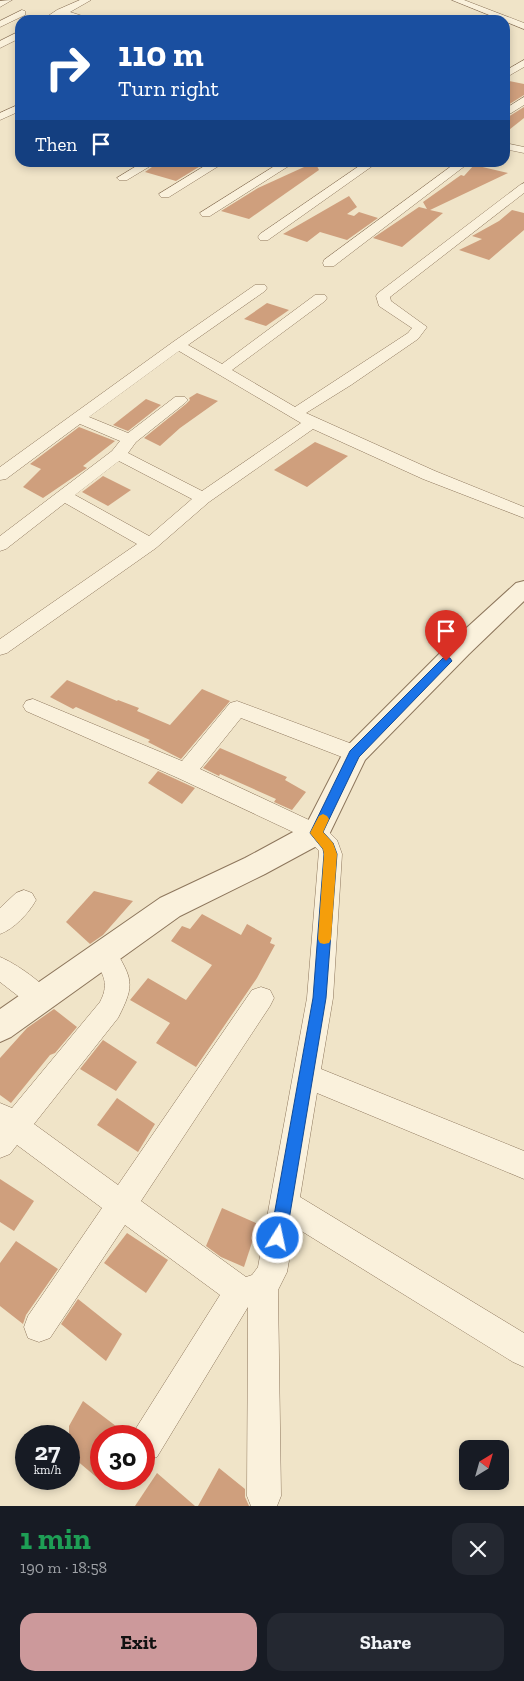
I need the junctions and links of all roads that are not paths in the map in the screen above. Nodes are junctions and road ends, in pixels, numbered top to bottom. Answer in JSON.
{"nodes":[{"id":1,"x":8,"y":0,"type":"edge"},
{"id":2,"x":87,"y":0,"type":"edge"},
{"id":3,"x":456,"y":0,"type":"edge"},
{"id":4,"x":0,"y":4,"type":"edge"},
{"id":5,"x":60,"y":12,"type":"junction"},
{"id":6,"x":22,"y":13,"type":"dead end"},
{"id":7,"x":18,"y":15,"type":"edge"},
{"id":8,"x":55,"y":15,"type":"edge"},
{"id":9,"x":72,"y":15,"type":"edge"},
{"id":10,"x":495,"y":15,"type":"edge"},
{"id":11,"x":15,"y":16,"type":"edge"},
{"id":12,"x":510,"y":21,"type":"edge"},
{"id":13,"x":0,"y":24,"type":"edge"},
{"id":14,"x":523,"y":26,"type":"edge"},
{"id":15,"x":511,"y":31,"type":"dead end"},
{"id":16,"x":15,"y":37,"type":"edge"},
{"id":17,"x":0,"y":46,"type":"edge"},
{"id":18,"x":13,"y":50,"type":"dead end"},
{"id":19,"x":524,"y":63,"type":"edge"},
{"id":20,"x":510,"y":72,"type":"edge"},
{"id":21,"x":524,"y":100,"type":"edge"},
{"id":22,"x":15,"y":110,"type":"edge"},
{"id":23,"x":510,"y":110,"type":"edge"},
{"id":24,"x":0,"y":117,"type":"edge"},
{"id":25,"x":510,"y":147,"type":"edge"},
{"id":26,"x":523,"y":149,"type":"edge"},
{"id":27,"x":143,"y":167,"type":"edge"},
{"id":28,"x":211,"y":167,"type":"edge"},
{"id":29,"x":282,"y":167,"type":"edge"},
{"id":30,"x":366,"y":167,"type":"edge"},
{"id":31,"x":458,"y":167,"type":"edge"},
{"id":32,"x":123,"y":178,"type":"dead end"},
{"id":33,"x":524,"y":187,"type":"edge"},
{"id":34,"x":165,"y":194,"type":"dead end"},
{"id":35,"x":206,"y":214,"type":"dead end"},
{"id":36,"x":264,"y":237,"type":"dead end"},
{"id":37,"x":330,"y":263,"type":"dead end"},
{"id":38,"x":260,"y":288,"type":"dead end"},
{"id":39,"x":320,"y":298,"type":"dead end"},
{"id":40,"x":178,"y":345,"type":"junction"},
{"id":41,"x":222,"y":371,"type":"junction"},
{"id":42,"x":180,"y":400,"type":"dead end"},
{"id":43,"x":296,"y":413,"type":"junction"},
{"id":44,"x":78,"y":418,"type":"junction"},
{"id":45,"x":312,"y":423,"type":"junction"},
{"id":46,"x":130,"y":439,"type":"junction"},
{"id":47,"x":118,"y":454,"type":"junction"},
{"id":48,"x":0,"y":475,"type":"edge"},
{"id":49,"x":64,"y":496,"type":"junction"},
{"id":50,"x":203,"y":498,"type":"junction"},
{"id":51,"x":524,"y":513,"type":"edge"},
{"id":52,"x":150,"y":544,"type":"junction"},
{"id":53,"x":0,"y":545,"type":"edge"},
{"id":54,"x":524,"y":588,"type":"edge"},
{"id":55,"x":0,"y":648,"type":"edge"},
{"id":56,"x":32,"y":706,"type":"dead end"},
{"id":57,"x":354,"y":754,"type":"junction"},
{"id":58,"x":186,"y":772,"type":"junction"},
{"id":59,"x":316,"y":833,"type":"junction"},
{"id":60,"x":24,"y":900,"type":"dead end"},
{"id":61,"x":0,"y":924,"type":"edge"},
{"id":62,"x":104,"y":954,"type":"junction"},
{"id":63,"x":0,"y":968,"type":"edge"},
{"id":64,"x":40,"y":998,"type":"junction"},
{"id":65,"x":261,"y":998,"type":"dead end"},
{"id":66,"x":0,"y":1027,"type":"edge"},
{"id":67,"x":306,"y":1076,"type":"junction"},
{"id":68,"x":5,"y":1129,"type":"edge"},
{"id":69,"x":524,"y":1165,"type":"edge"},
{"id":70,"x":284,"y":1204,"type":"junction"},
{"id":71,"x":122,"y":1205,"type":"junction"},
{"id":72,"x":251,"y":1289,"type":"junction"},
{"id":73,"x":39,"y":1326,"type":"dead end"},
{"id":74,"x":524,"y":1351,"type":"edge"},
{"id":75,"x":155,"y":1429,"type":"edge"},
{"id":76,"x":264,"y":1496,"type":"dead end"}],
"edges":[{"from":1,"to":4,"type":"street"},
{"from":2,"to":5,"type":"street"},
{"from":3,"to":10,"type":"street"},
{"from":5,"to":8,"type":"street"},
{"from":5,"to":9,"type":"street"},
{"from":6,"to":7,"type":"street"},
{"from":11,"to":13,"type":"street"},
{"from":12,"to":14,"type":"street"},
{"from":14,"to":15,"type":"street"},
{"from":16,"to":17,"type":"street"},
{"from":17,"to":18,"type":"street"},
{"from":19,"to":20,"type":"street"},
{"from":21,"to":23,"type":"street"},
{"from":22,"to":24,"type":"street"},
{"from":25,"to":26,"type":"street"},
{"from":27,"to":32,"type":"street"},
{"from":28,"to":34,"type":"street"},
{"from":29,"to":35,"type":"street"},
{"from":30,"to":36,"type":"street"},
{"from":31,"to":37,"type":"street"},
{"from":33,"to":43,"type":"street"},
{"from":38,"to":40,"type":"street"},
{"from":39,"to":41,"type":"street"},
{"from":40,"to":41,"type":"street"},
{"from":40,"to":44,"type":"street"},
{"from":41,"to":43,"type":"street"},
{"from":42,"to":46,"type":"street"},
{"from":43,"to":45,"type":"street"},
{"from":44,"to":46,"type":"street"},
{"from":44,"to":48,"type":"street"},
{"from":45,"to":50,"type":"street"},
{"from":45,"to":51,"type":"street"},
{"from":46,"to":47,"type":"street"},
{"from":47,"to":49,"type":"street"},
{"from":47,"to":50,"type":"street"},
{"from":49,"to":52,"type":"street"},
{"from":49,"to":53,"type":"street"},
{"from":50,"to":52,"type":"street"},
{"from":52,"to":55,"type":"street"},
{"from":54,"to":57,"type":"street"},
{"from":56,"to":58,"type":"street"},
{"from":57,"to":58,"type":"street"},
{"from":57,"to":59,"type":"street"},
{"from":58,"to":59,"type":"street"},
{"from":59,"to":62,"type":"street"},
{"from":59,"to":67,"type":"street"},
{"from":60,"to":61,"type":"street"},
{"from":62,"to":64,"type":"street"},
{"from":62,"to":68,"type":"street"},
{"from":63,"to":64,"type":"street"},
{"from":64,"to":66,"type":"street"},
{"from":65,"to":71,"type":"street"},
{"from":67,"to":69,"type":"street"},
{"from":67,"to":70,"type":"street"},
{"from":68,"to":71,"type":"street"},
{"from":70,"to":72,"type":"street"},
{"from":70,"to":74,"type":"street"},
{"from":71,"to":72,"type":"street"},
{"from":71,"to":73,"type":"street"},
{"from":72,"to":75,"type":"street"},
{"from":72,"to":76,"type":"street"}]}
